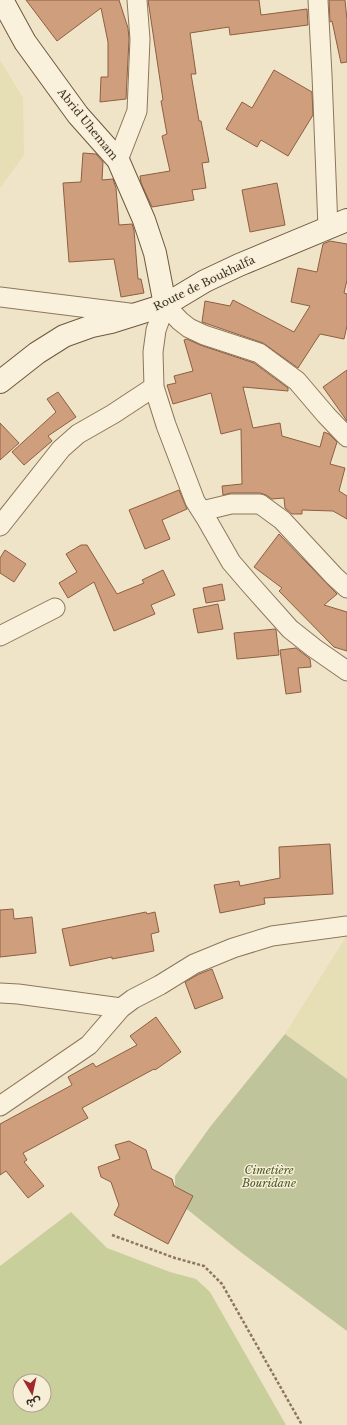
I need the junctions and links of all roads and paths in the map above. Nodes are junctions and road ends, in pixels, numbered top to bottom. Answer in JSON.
{"nodes":[{"id":1,"x":2,"y":0,"type":"edge"},
{"id":2,"x":137,"y":0,"type":"edge"},
{"id":3,"x":318,"y":0,"type":"edge"},
{"id":4,"x":118,"y":160,"type":"junction"},
{"id":5,"x":337,"y":224,"type":"edge"},
{"id":6,"x":0,"y":297,"type":"edge"},
{"id":7,"x":165,"y":304,"type":"junction"},
{"id":8,"x":139,"y":314,"type":"junction"},
{"id":9,"x":0,"y":382,"type":"edge"},
{"id":10,"x":154,"y":387,"type":"junction"},
{"id":11,"x":347,"y":437,"type":"edge"},
{"id":12,"x":202,"y":511,"type":"junction"},
{"id":13,"x":0,"y":526,"type":"edge"},
{"id":14,"x":347,"y":588,"type":"edge"},
{"id":15,"x":54,"y":608,"type":"dead end"},
{"id":16,"x":0,"y":636,"type":"edge"},
{"id":17,"x":347,"y":671,"type":"edge"},
{"id":18,"x":347,"y":926,"type":"edge"},
{"id":19,"x":0,"y":993,"type":"edge"},
{"id":20,"x":121,"y":1008,"type":"junction"},
{"id":21,"x":0,"y":1106,"type":"edge"},
{"id":22,"x":112,"y":1235,"type":"dead end"},
{"id":23,"x":302,"y":1425,"type":"edge"}],
"edges":[{"from":1,"to":4,"type":"main road","name":"Abrid Uhemam"},
{"from":2,"to":4,"type":"street"},
{"from":3,"to":5,"type":"street"},
{"from":4,"to":7,"type":"main road","name":"Abrid Uhemam"},
{"from":5,"to":7,"type":"main road","name":"Route de Boukhalfa"},
{"from":6,"to":8,"type":"street"},
{"from":7,"to":8,"type":"main road","name":"Route de Boukhalfa"},
{"from":7,"to":10,"type":"street"},
{"from":7,"to":11,"type":"street"},
{"from":8,"to":9,"type":"main road","name":"Route de Boukhalfa"},
{"from":10,"to":12,"type":"street"},
{"from":10,"to":13,"type":"street"},
{"from":12,"to":14,"type":"street"},
{"from":12,"to":17,"type":"street"},
{"from":15,"to":16,"type":"street"},
{"from":18,"to":20,"type":"street"},
{"from":19,"to":20,"type":"street"},
{"from":20,"to":21,"type":"street"},
{"from":22,"to":23,"type":"path"}]}
